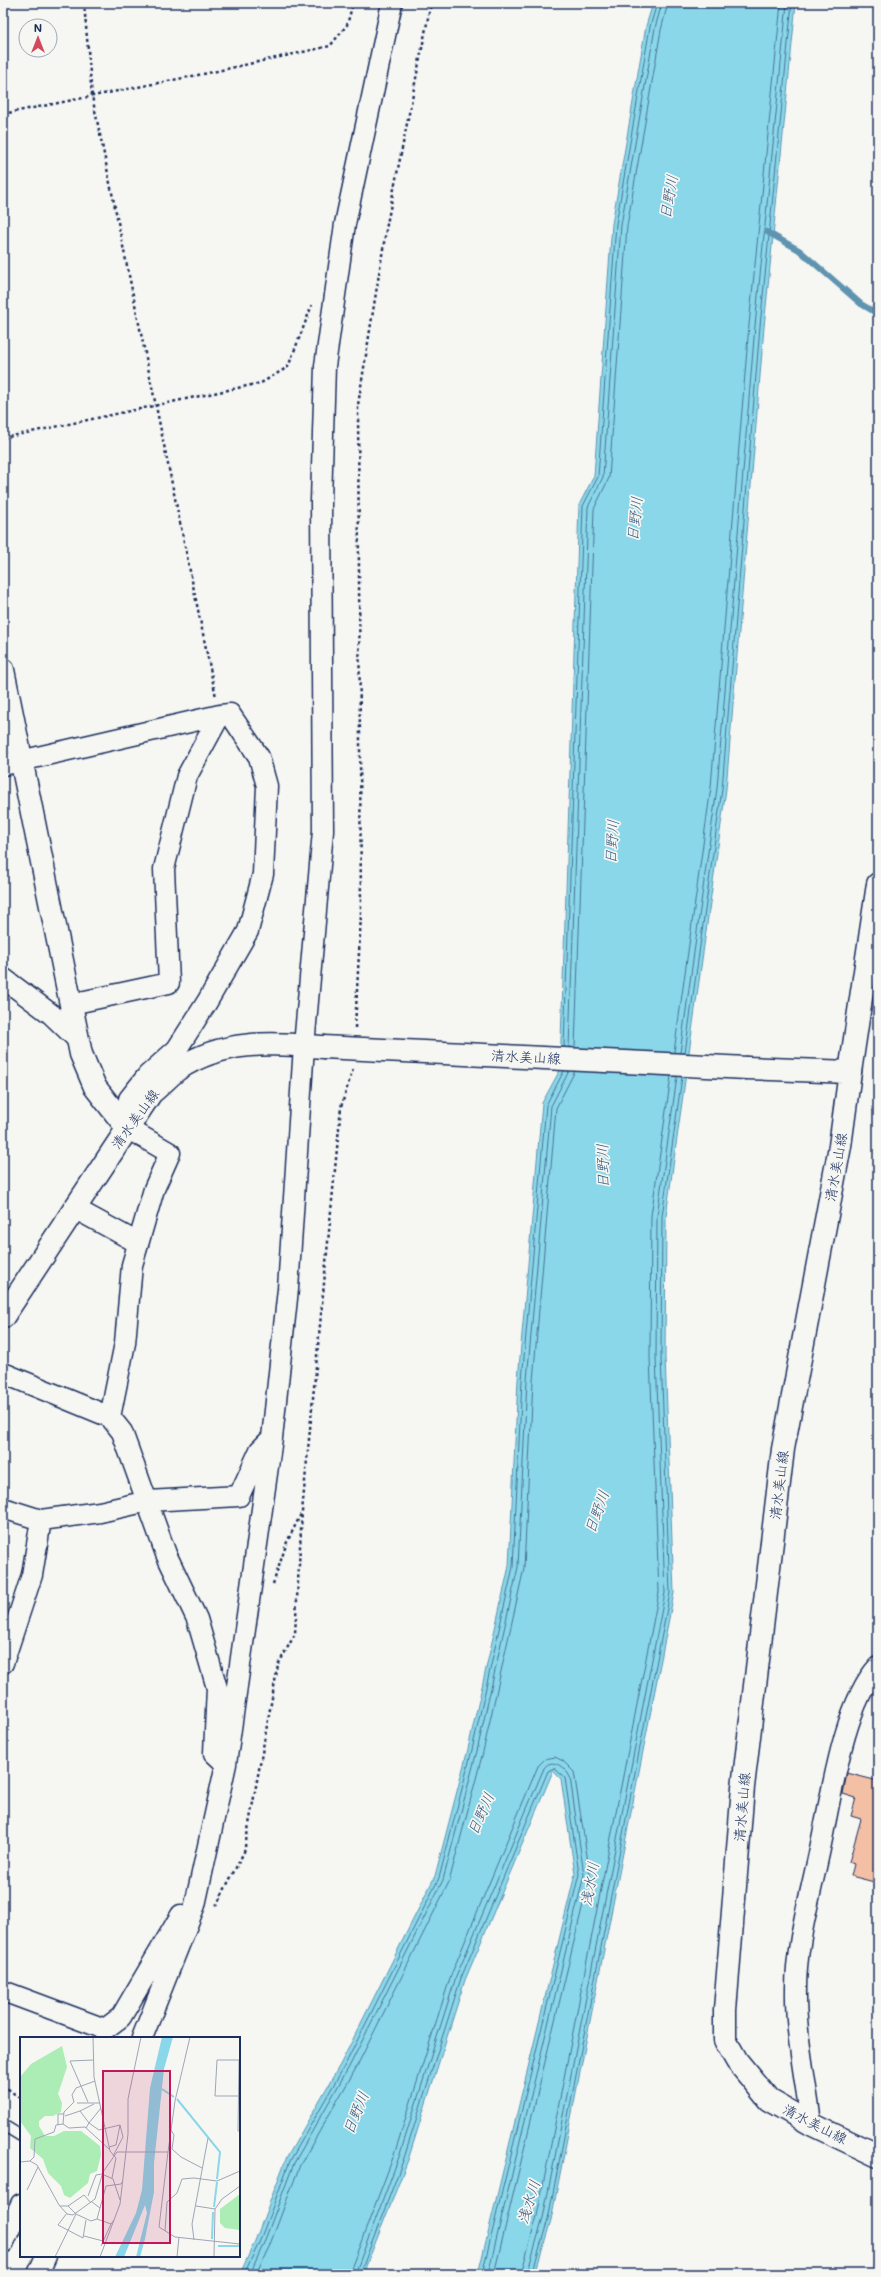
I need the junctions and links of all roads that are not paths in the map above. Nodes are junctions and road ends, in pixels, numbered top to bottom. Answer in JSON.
{"nodes":[{"id":1,"x":392,"y":3,"type":"edge"},
{"id":2,"x":3,"y":670,"type":"edge"},
{"id":3,"x":220,"y":715,"type":"junction"},
{"id":4,"x":13,"y":764,"type":"edge"},
{"id":5,"x":878,"y":884,"type":"edge"},
{"id":6,"x":3,"y":978,"type":"edge"},
{"id":7,"x":71,"y":1004,"type":"junction"},
{"id":8,"x":78,"y":1040,"type":"junction"},
{"id":9,"x":313,"y":1046,"type":"junction"},
{"id":10,"x":850,"y":1072,"type":"junction"},
{"id":11,"x":127,"y":1128,"type":"junction"},
{"id":12,"x":74,"y":1208,"type":"junction"},
{"id":13,"x":138,"y":1243,"type":"junction"},
{"id":14,"x":3,"y":1317,"type":"edge"},
{"id":15,"x":3,"y":1373,"type":"edge"},
{"id":16,"x":110,"y":1417,"type":"junction"},
{"id":17,"x":272,"y":1438,"type":"junction"},
{"id":18,"x":148,"y":1501,"type":"junction"},
{"id":19,"x":3,"y":1508,"type":"edge"},
{"id":20,"x":41,"y":1520,"type":"junction"},
{"id":21,"x":3,"y":1663,"type":"edge"},
{"id":22,"x":878,"y":1667,"type":"edge"},
{"id":23,"x":226,"y":1764,"type":"junction"},
{"id":24,"x":204,"y":1909,"type":"junction"},
{"id":25,"x":3,"y":1991,"type":"edge"},
{"id":26,"x":106,"y":2035,"type":"edge"},
{"id":27,"x":142,"y":2037,"type":"edge"},
{"id":28,"x":811,"y":2124,"type":"junction"},
{"id":29,"x":3,"y":2125,"type":"edge"},
{"id":30,"x":20,"y":2135,"type":"edge"},
{"id":31,"x":878,"y":2156,"type":"edge"},
{"id":32,"x":20,"y":2206,"type":"edge"},
{"id":33,"x":3,"y":2244,"type":"edge"},
{"id":34,"x":46,"y":2257,"type":"edge"},
{"id":35,"x":38,"y":2274,"type":"edge"}],
"edges":[{"from":1,"to":9,"type":"street"},
{"from":2,"to":4,"type":"main road"},
{"from":3,"to":4,"type":"street"},
{"from":3,"to":7,"type":"street"},
{"from":3,"to":11,"type":"street"},
{"from":4,"to":7,"type":"main road"},
{"from":5,"to":10,"type":"main road"},
{"from":6,"to":8,"type":"street"},
{"from":7,"to":8,"type":"main road"},
{"from":8,"to":11,"type":"main road"},
{"from":9,"to":10,"type":"main road","name":"清水美山線","bridge":true},
{"from":9,"to":11,"type":"main road","name":"清水美山線"},
{"from":9,"to":17,"type":"street"},
{"from":10,"to":28,"type":"main road","name":"清水美山線"},
{"from":11,"to":12,"type":"main road","name":"清水美山線"},
{"from":11,"to":13,"type":"street"},
{"from":12,"to":13,"type":"street"},
{"from":12,"to":14,"type":"main road","name":"清水美山線"},
{"from":13,"to":16,"type":"street"},
{"from":15,"to":16,"type":"street"},
{"from":16,"to":18,"type":"street"},
{"from":17,"to":18,"type":"street"},
{"from":17,"to":23,"type":"street"},
{"from":18,"to":20,"type":"street"},
{"from":18,"to":23,"type":"street"},
{"from":19,"to":20,"type":"street"},
{"from":20,"to":21,"type":"street"},
{"from":22,"to":28,"type":"street"},
{"from":23,"to":24,"type":"street"},
{"from":24,"to":26,"type":"street"},
{"from":24,"to":27,"type":"street"},
{"from":25,"to":26,"type":"street"},
{"from":28,"to":31,"type":"main road","name":"清水美山線"},
{"from":29,"to":30,"type":"lane"},
{"from":32,"to":33,"type":"street"},
{"from":34,"to":35,"type":"street"}]}
